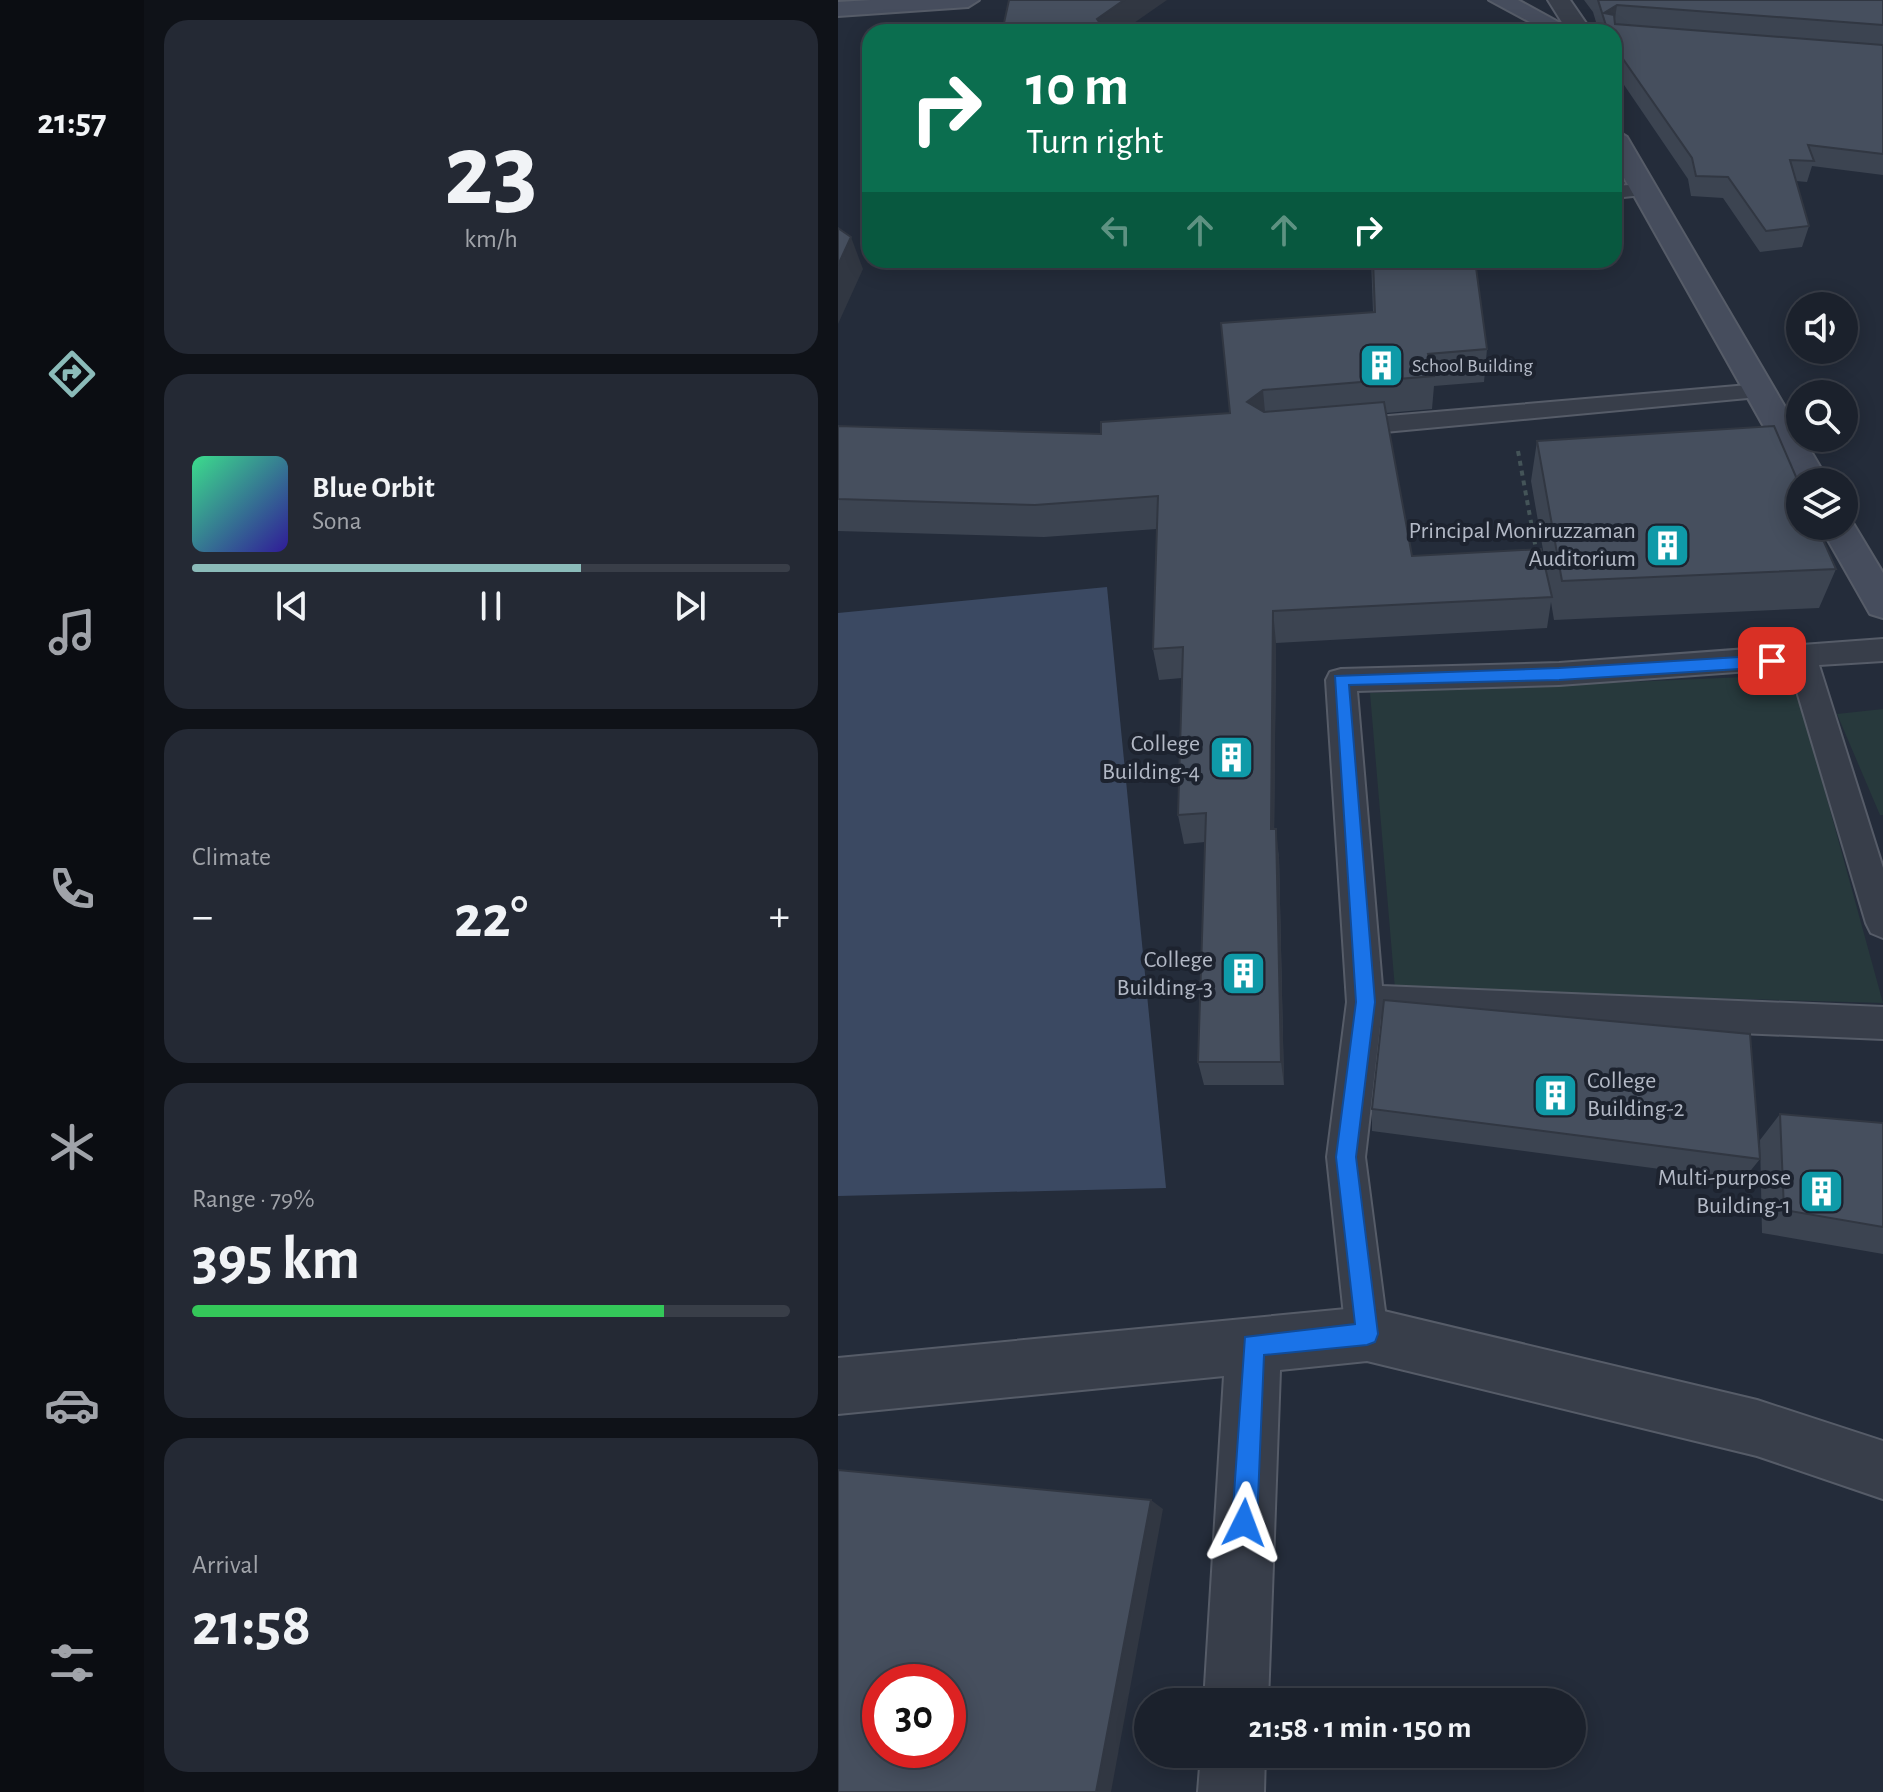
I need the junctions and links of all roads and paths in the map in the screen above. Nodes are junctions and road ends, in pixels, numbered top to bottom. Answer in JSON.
{"nodes":[{"id":1,"x":968,"y":0,"type":"edge"},
{"id":2,"x":1500,"y":0,"type":"edge"},
{"id":3,"x":1533,"y":0,"type":"edge"},
{"id":4,"x":1559,"y":0,"type":"edge"},
{"id":5,"x":844,"y":6,"type":"edge"},
{"id":6,"x":1544,"y":24,"type":"edge"},
{"id":7,"x":1548,"y":24,"type":"edge"},
{"id":8,"x":1575,"y":24,"type":"edge"},
{"id":9,"x":1622,"y":151,"type":"edge"},
{"id":10,"x":1645,"y":190,"type":"junction"},
{"id":11,"x":1622,"y":191,"type":"edge"},
{"id":12,"x":1760,"y":391,"type":"junction"},
{"id":13,"x":1511,"y":413,"type":"junction"},
{"id":14,"x":1312,"y":430,"type":"edge"},
{"id":15,"x":1804,"y":468,"type":"edge"},
{"id":16,"x":1846,"y":540,"type":"edge"},
{"id":17,"x":1540,"y":566,"type":"edge"},
{"id":18,"x":1883,"y":605,"type":"edge"},
{"id":19,"x":1883,"y":650,"type":"edge"},
{"id":20,"x":1802,"y":659,"type":"junction"},
{"id":21,"x":1883,"y":923,"type":"edge"},
{"id":22,"x":1365,"y":1002,"type":"junction"},
{"id":23,"x":1883,"y":1023,"type":"edge"},
{"id":24,"x":1367,"y":1334,"type":"junction"},
{"id":25,"x":1253,"y":1345,"type":"junction"},
{"id":26,"x":838,"y":1386,"type":"edge"},
{"id":27,"x":1883,"y":1470,"type":"edge"},
{"id":28,"x":1237,"y":1688,"type":"edge"},
{"id":29,"x":1232,"y":1768,"type":"edge"},
{"id":30,"x":1231,"y":1792,"type":"edge"}],
"edges":[{"from":1,"to":5,"type":"street"},
{"from":2,"to":6,"type":"street"},
{"from":3,"to":7,"type":"street"},
{"from":4,"to":8,"type":"street"},
{"from":9,"to":10,"type":"street"},
{"from":10,"to":11,"type":"lane"},
{"from":10,"to":12,"type":"street"},
{"from":12,"to":13,"type":"lane"},
{"from":12,"to":15,"type":"street"},
{"from":13,"to":14,"type":"lane"},
{"from":13,"to":17,"type":"path"},
{"from":16,"to":18,"type":"street"},
{"from":19,"to":20,"type":"lane"},
{"from":20,"to":21,"type":"lane"},
{"from":20,"to":22,"type":"lane"},
{"from":22,"to":23,"type":"lane"},
{"from":22,"to":24,"type":"lane"},
{"from":24,"to":25,"type":"street"},
{"from":24,"to":27,"type":"street"},
{"from":25,"to":26,"type":"street"},
{"from":25,"to":28,"type":"street"},
{"from":29,"to":30,"type":"street"}]}
